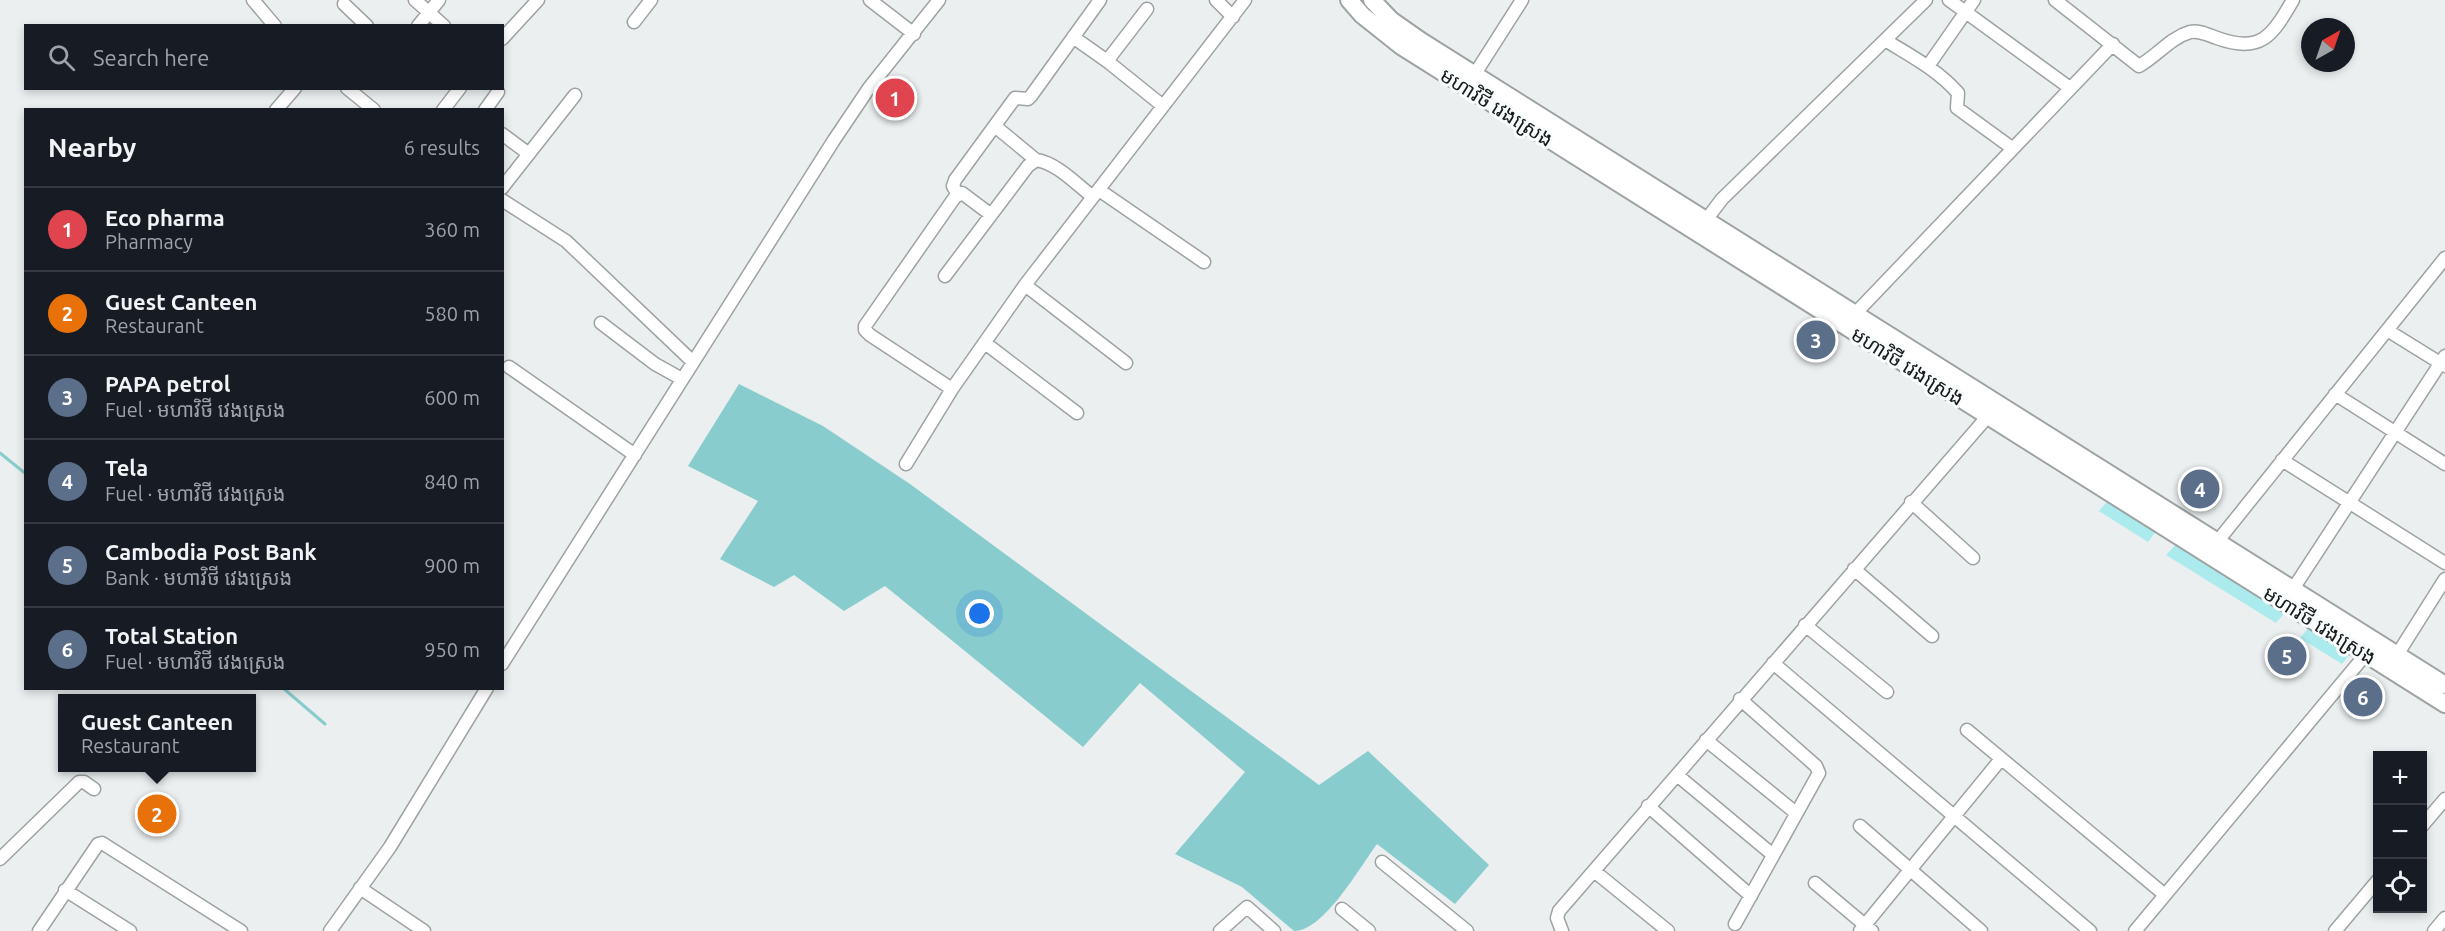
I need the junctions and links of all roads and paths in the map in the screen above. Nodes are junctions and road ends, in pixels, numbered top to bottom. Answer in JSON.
{"nodes":[{"id":1,"x":253,"y":0,"type":"edge"},
{"id":2,"x":415,"y":0,"type":"edge"},
{"id":3,"x":439,"y":0,"type":"edge"},
{"id":4,"x":538,"y":0,"type":"edge"},
{"id":5,"x":651,"y":0,"type":"edge"},
{"id":6,"x":870,"y":0,"type":"edge"},
{"id":7,"x":939,"y":0,"type":"edge"},
{"id":8,"x":1100,"y":0,"type":"edge"},
{"id":9,"x":1216,"y":0,"type":"edge"},
{"id":10,"x":1245,"y":0,"type":"edge"},
{"id":11,"x":1348,"y":0,"type":"edge"},
{"id":12,"x":1372,"y":0,"type":"edge"},
{"id":13,"x":1522,"y":0,"type":"edge"},
{"id":14,"x":1926,"y":0,"type":"edge"},
{"id":15,"x":1949,"y":0,"type":"edge"},
{"id":16,"x":1974,"y":0,"type":"edge"},
{"id":17,"x":2055,"y":0,"type":"edge"},
{"id":18,"x":2293,"y":0,"type":"edge"},
{"id":19,"x":344,"y":4,"type":"dead end"},
{"id":20,"x":1147,"y":9,"type":"dead end"},
{"id":21,"x":429,"y":12,"type":"junction"},
{"id":22,"x":1965,"y":13,"type":"junction"},
{"id":23,"x":1233,"y":16,"type":"junction"},
{"id":24,"x":634,"y":22,"type":"dead end"},
{"id":25,"x":273,"y":24,"type":"edge"},
{"id":26,"x":365,"y":24,"type":"edge"},
{"id":27,"x":420,"y":24,"type":"edge"},
{"id":28,"x":442,"y":24,"type":"edge"},
{"id":29,"x":914,"y":34,"type":"junction"},
{"id":30,"x":504,"y":37,"type":"edge"},
{"id":31,"x":1073,"y":37,"type":"junction"},
{"id":32,"x":1886,"y":40,"type":"junction"},
{"id":33,"x":2113,"y":44,"type":"junction"},
{"id":34,"x":1107,"y":61,"type":"junction"},
{"id":35,"x":1928,"y":66,"type":"junction"},
{"id":36,"x":1470,"y":81,"type":"junction"},
{"id":37,"x":2070,"y":88,"type":"junction"},
{"id":38,"x":293,"y":90,"type":"edge"},
{"id":39,"x":458,"y":90,"type":"edge"},
{"id":40,"x":498,"y":92,"type":"dead end"},
{"id":41,"x":363,"y":94,"type":"edge"},
{"id":42,"x":575,"y":95,"type":"dead end"},
{"id":43,"x":1163,"y":106,"type":"junction"},
{"id":44,"x":278,"y":108,"type":"edge"},
{"id":45,"x":373,"y":108,"type":"edge"},
{"id":46,"x":445,"y":108,"type":"edge"},
{"id":47,"x":486,"y":108,"type":"edge"},
{"id":48,"x":996,"y":127,"type":"junction"},
{"id":49,"x":504,"y":135,"type":"edge"},
{"id":50,"x":2012,"y":148,"type":"junction"},
{"id":51,"x":529,"y":154,"type":"junction"},
{"id":52,"x":1036,"y":160,"type":"junction"},
{"id":53,"x":504,"y":185,"type":"edge"},
{"id":54,"x":1096,"y":193,"type":"junction"},
{"id":55,"x":958,"y":195,"type":"junction"},
{"id":56,"x":504,"y":201,"type":"edge"},
{"id":57,"x":990,"y":214,"type":"junction"},
{"id":58,"x":1706,"y":220,"type":"junction"},
{"id":59,"x":1204,"y":262,"type":"dead end"},
{"id":60,"x":2443,"y":263,"type":"edge"},
{"id":61,"x":945,"y":276,"type":"dead end"},
{"id":62,"x":1025,"y":285,"type":"junction"},
{"id":63,"x":1850,"y":320,"type":"junction"},
{"id":64,"x":601,"y":323,"type":"dead end"},
{"id":65,"x":2387,"y":330,"type":"junction"},
{"id":66,"x":986,"y":343,"type":"junction"},
{"id":67,"x":693,"y":362,"type":"junction"},
{"id":68,"x":2443,"y":362,"type":"edge"},
{"id":69,"x":1126,"y":363,"type":"dead end"},
{"id":70,"x":509,"y":367,"type":"dead end"},
{"id":71,"x":682,"y":379,"type":"junction"},
{"id":72,"x":952,"y":389,"type":"junction"},
{"id":73,"x":2335,"y":394,"type":"junction"},
{"id":74,"x":1077,"y":412,"type":"dead end"},
{"id":75,"x":1988,"y":416,"type":"junction"},
{"id":76,"x":2395,"y":433,"type":"junction"},
{"id":77,"x":635,"y":454,"type":"junction"},
{"id":78,"x":2073,"y":460,"type":"junction"},
{"id":79,"x":2282,"y":460,"type":"junction"},
{"id":80,"x":906,"y":464,"type":"dead end"},
{"id":81,"x":2445,"y":464,"type":"edge"},
{"id":82,"x":1911,"y":502,"type":"junction"},
{"id":83,"x":2350,"y":503,"type":"junction"},
{"id":84,"x":2212,"y":548,"type":"junction"},
{"id":85,"x":1973,"y":558,"type":"dead end"},
{"id":86,"x":2445,"y":563,"type":"edge"},
{"id":87,"x":1854,"y":569,"type":"junction"},
{"id":88,"x":2445,"y":579,"type":"edge"},
{"id":89,"x":2293,"y":590,"type":"junction"},
{"id":90,"x":1805,"y":625,"type":"junction"},
{"id":91,"x":1932,"y":636,"type":"dead end"},
{"id":92,"x":2366,"y":654,"type":"junction"},
{"id":93,"x":2397,"y":655,"type":"junction"},
{"id":94,"x":504,"y":661,"type":"edge"},
{"id":95,"x":1773,"y":663,"type":"junction"},
{"id":96,"x":2445,"y":685,"type":"edge"},
{"id":97,"x":486,"y":690,"type":"edge"},
{"id":98,"x":1887,"y":692,"type":"dead end"},
{"id":99,"x":1740,"y":699,"type":"junction"},
{"id":100,"x":2445,"y":704,"type":"edge"},
{"id":101,"x":1967,"y":730,"type":"dead end"},
{"id":102,"x":1706,"y":740,"type":"junction"},
{"id":103,"x":2001,"y":759,"type":"junction"},
{"id":104,"x":1677,"y":775,"type":"junction"},
{"id":105,"x":94,"y":789,"type":"dead end"},
{"id":106,"x":2444,"y":803,"type":"edge"},
{"id":107,"x":1648,"y":806,"type":"junction"},
{"id":108,"x":1796,"y":813,"type":"junction"},
{"id":109,"x":1956,"y":817,"type":"junction"},
{"id":110,"x":2427,"y":821,"type":"edge"},
{"id":111,"x":1860,"y":826,"type":"dead end"},
{"id":112,"x":1773,"y":855,"type":"junction"},
{"id":113,"x":0,"y":859,"type":"edge"},
{"id":114,"x":1382,"y":862,"type":"dead end"},
{"id":115,"x":1911,"y":870,"type":"junction"},
{"id":116,"x":1594,"y":871,"type":"junction"},
{"id":117,"x":1815,"y":883,"type":"dead end"},
{"id":118,"x":2373,"y":886,"type":"edge"},
{"id":119,"x":360,"y":888,"type":"junction"},
{"id":120,"x":64,"y":890,"type":"junction"},
{"id":121,"x":2165,"y":895,"type":"junction"},
{"id":122,"x":1751,"y":896,"type":"junction"},
{"id":123,"x":1342,"y":909,"type":"dead end"},
{"id":124,"x":2445,"y":918,"type":"edge"},
{"id":125,"x":1736,"y":924,"type":"dead end"},
{"id":126,"x":1557,"y":928,"type":"edge"},
{"id":127,"x":1866,"y":929,"type":"edge"},
{"id":128,"x":39,"y":931,"type":"edge"},
{"id":129,"x":130,"y":931,"type":"edge"},
{"id":130,"x":241,"y":931,"type":"edge"},
{"id":131,"x":330,"y":931,"type":"edge"},
{"id":132,"x":424,"y":931,"type":"edge"},
{"id":133,"x":1220,"y":931,"type":"edge"},
{"id":134,"x":1274,"y":931,"type":"edge"},
{"id":135,"x":1369,"y":931,"type":"edge"},
{"id":136,"x":1467,"y":931,"type":"edge"},
{"id":137,"x":1668,"y":931,"type":"edge"},
{"id":138,"x":1981,"y":931,"type":"edge"},
{"id":139,"x":2090,"y":931,"type":"edge"},
{"id":140,"x":2135,"y":931,"type":"edge"},
{"id":141,"x":2335,"y":931,"type":"edge"},
{"id":142,"x":2434,"y":931,"type":"edge"}],
"edges":[{"from":1,"to":25,"type":"street"},
{"from":2,"to":21,"type":"street"},
{"from":3,"to":21,"type":"street"},
{"from":4,"to":30,"type":"street"},
{"from":5,"to":24,"type":"street"},
{"from":6,"to":29,"type":"street"},
{"from":7,"to":29,"type":"street"},
{"from":8,"to":31,"type":"street"},
{"from":9,"to":23,"type":"street"},
{"from":10,"to":23,"type":"street"},
{"from":11,"to":36,"type":"main road","name":"មហាវិថី វេងស្រេង"},
{"from":12,"to":36,"type":"main road","name":"មហាវិថី វេងស្រេង"},
{"from":13,"to":36,"type":"street"},
{"from":14,"to":32,"type":"street"},
{"from":15,"to":22,"type":"street"},
{"from":16,"to":22,"type":"street"},
{"from":17,"to":33,"type":"street"},
{"from":18,"to":33,"type":"street"},
{"from":19,"to":26,"type":"street"},
{"from":20,"to":34,"type":"street"},
{"from":21,"to":27,"type":"street"},
{"from":21,"to":28,"type":"street"},
{"from":22,"to":35,"type":"street"},
{"from":22,"to":37,"type":"street"},
{"from":23,"to":43,"type":"street"},
{"from":29,"to":67,"type":"street"},
{"from":31,"to":34,"type":"street"},
{"from":31,"to":48,"type":"street"},
{"from":32,"to":35,"type":"street"},
{"from":32,"to":58,"type":"street"},
{"from":33,"to":37,"type":"street"},
{"from":34,"to":43,"type":"street"},
{"from":35,"to":50,"type":"street"},
{"from":36,"to":58,"type":"main road","name":"មហាវិថី វេងស្រេង"},
{"from":36,"to":63,"type":"main road","name":"មហាវិថី វេងស្រេង"},
{"from":37,"to":50,"type":"street"},
{"from":38,"to":44,"type":"street"},
{"from":39,"to":46,"type":"street"},
{"from":40,"to":47,"type":"street"},
{"from":41,"to":45,"type":"street"},
{"from":42,"to":51,"type":"street"},
{"from":43,"to":54,"type":"street"},
{"from":48,"to":52,"type":"street"},
{"from":48,"to":55,"type":"street"},
{"from":49,"to":51,"type":"street"},
{"from":50,"to":63,"type":"street"},
{"from":51,"to":53,"type":"street"},
{"from":52,"to":54,"type":"street"},
{"from":52,"to":57,"type":"street"},
{"from":54,"to":59,"type":"street"},
{"from":54,"to":62,"type":"street"},
{"from":55,"to":57,"type":"street"},
{"from":55,"to":72,"type":"street"},
{"from":56,"to":67,"type":"street"},
{"from":57,"to":61,"type":"street"},
{"from":58,"to":63,"type":"main road","name":"មហាវិថី វេងស្រេង"},
{"from":60,"to":65,"type":"street"},
{"from":62,"to":66,"type":"street"},
{"from":62,"to":69,"type":"street"},
{"from":63,"to":75,"type":"main road","name":"មហាវិថី វេងស្រេង"},
{"from":63,"to":78,"type":"main road","name":"មហាវិថី វេងស្រេង"},
{"from":64,"to":71,"type":"street"},
{"from":65,"to":68,"type":"street"},
{"from":65,"to":73,"type":"street"},
{"from":66,"to":72,"type":"street"},
{"from":66,"to":74,"type":"street"},
{"from":67,"to":71,"type":"street"},
{"from":68,"to":76,"type":"street"},
{"from":70,"to":77,"type":"street"},
{"from":71,"to":77,"type":"street"},
{"from":72,"to":80,"type":"street"},
{"from":73,"to":76,"type":"street"},
{"from":73,"to":79,"type":"street"},
{"from":75,"to":78,"type":"main road","name":"មហាវិថី វេងស្រេង"},
{"from":75,"to":82,"type":"street"},
{"from":76,"to":81,"type":"street"},
{"from":76,"to":83,"type":"street"},
{"from":77,"to":94,"type":"street"},
{"from":78,"to":84,"type":"main road","name":"មហាវិថី វេងស្រេង"},
{"from":79,"to":83,"type":"street"},
{"from":79,"to":84,"type":"street"},
{"from":82,"to":85,"type":"street"},
{"from":82,"to":87,"type":"street"},
{"from":83,"to":86,"type":"street"},
{"from":83,"to":89,"type":"street"},
{"from":84,"to":89,"type":"main road","name":"មហាវិថី វេងស្រេង"},
{"from":84,"to":92,"type":"main road","name":"មហាវិថី វេងស្រេង"},
{"from":87,"to":90,"type":"street"},
{"from":87,"to":91,"type":"street"},
{"from":88,"to":93,"type":"street"},
{"from":89,"to":93,"type":"main road","name":"មហាវិថី វេងស្រេង"},
{"from":90,"to":95,"type":"street"},
{"from":90,"to":98,"type":"street"},
{"from":92,"to":100,"type":"main road","name":"មហាវិថី វេងស្រេង"},
{"from":92,"to":121,"type":"street"},
{"from":93,"to":96,"type":"main road","name":"មហាវិថី វេងស្រេង"},
{"from":95,"to":99,"type":"street"},
{"from":95,"to":109,"type":"street"},
{"from":97,"to":119,"type":"street"},
{"from":99,"to":102,"type":"street"},
{"from":99,"to":108,"type":"street"},
{"from":101,"to":103,"type":"street"},
{"from":102,"to":104,"type":"street"},
{"from":102,"to":108,"type":"street"},
{"from":103,"to":109,"type":"street"},
{"from":103,"to":121,"type":"street"},
{"from":104,"to":107,"type":"street"},
{"from":104,"to":112,"type":"street"},
{"from":105,"to":113,"type":"street"},
{"from":106,"to":110,"type":"street"},
{"from":107,"to":116,"type":"street"},
{"from":107,"to":122,"type":"street"},
{"from":108,"to":112,"type":"street"},
{"from":109,"to":115,"type":"street"},
{"from":109,"to":139,"type":"street"},
{"from":111,"to":115,"type":"street"},
{"from":112,"to":122,"type":"street"},
{"from":114,"to":136,"type":"street"},
{"from":115,"to":127,"type":"street"},
{"from":115,"to":138,"type":"street"},
{"from":116,"to":126,"type":"street"},
{"from":116,"to":137,"type":"street"},
{"from":117,"to":127,"type":"street"},
{"from":118,"to":141,"type":"street"},
{"from":119,"to":131,"type":"street"},
{"from":119,"to":132,"type":"street"},
{"from":120,"to":128,"type":"street"},
{"from":120,"to":129,"type":"street"},
{"from":120,"to":130,"type":"street"},
{"from":121,"to":140,"type":"street"},
{"from":122,"to":125,"type":"street"},
{"from":123,"to":135,"type":"street"},
{"from":124,"to":142,"type":"street"},
{"from":133,"to":134,"type":"street"}]}
